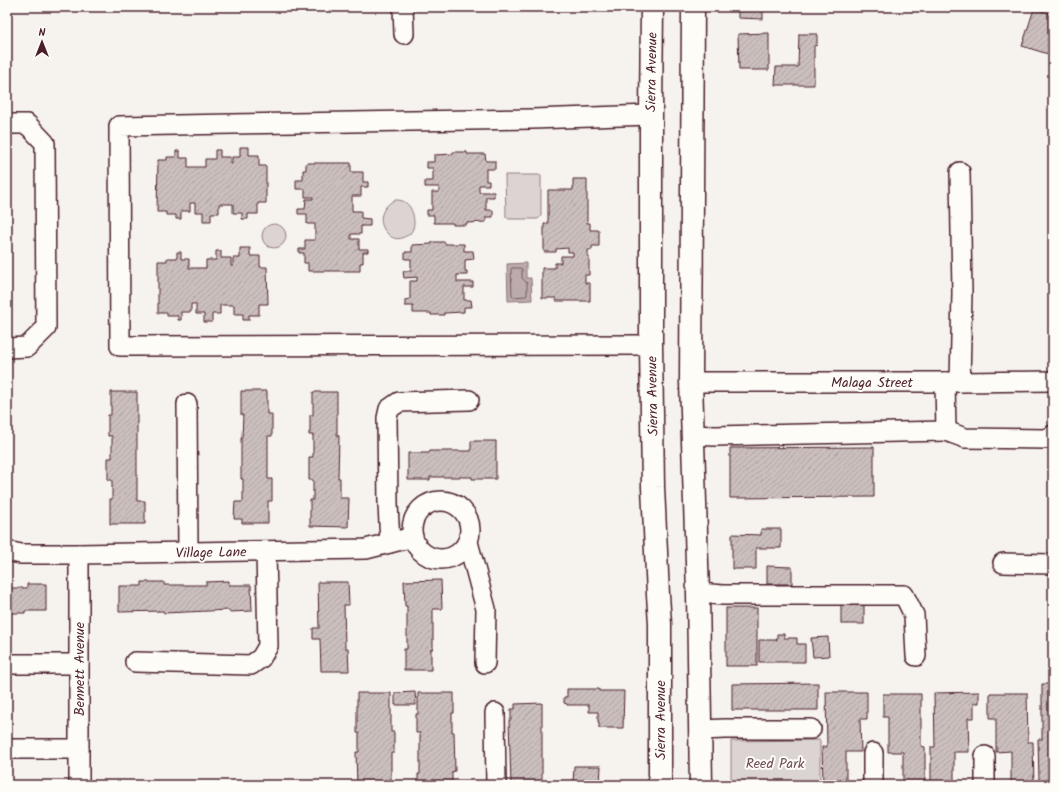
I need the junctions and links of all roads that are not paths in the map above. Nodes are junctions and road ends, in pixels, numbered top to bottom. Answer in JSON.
{"nodes":[{"id":1,"x":404,"y":7,"type":"edge"},
{"id":2,"x":652,"y":7,"type":"edge"},
{"id":3,"x":693,"y":7,"type":"edge"},
{"id":4,"x":404,"y":34,"type":"dead end"},
{"id":5,"x":651,"y":115,"type":"junction"},
{"id":6,"x":7,"y":124,"type":"edge"},
{"id":7,"x":960,"y":172,"type":"dead end"},
{"id":8,"x":651,"y":344,"type":"junction"},
{"id":9,"x":7,"y":348,"type":"edge"},
{"id":10,"x":1053,"y":380,"type":"edge"},
{"id":11,"x":690,"y":382,"type":"junction"},
{"id":12,"x":952,"y":382,"type":"junction"},
{"id":13,"x":469,"y":400,"type":"dead end"},
{"id":14,"x":187,"y":404,"type":"dead end"},
{"id":15,"x":940,"y":431,"type":"junction"},
{"id":16,"x":692,"y":435,"type":"junction"},
{"id":17,"x":1053,"y":435,"type":"edge"},
{"id":18,"x":413,"y":537,"type":"junction"},
{"id":19,"x":468,"y":542,"type":"junction"},
{"id":20,"x":390,"y":543,"type":"junction"},
{"id":21,"x":7,"y":551,"type":"edge"},
{"id":22,"x":266,"y":551,"type":"junction"},
{"id":23,"x":188,"y":552,"type":"junction"},
{"id":24,"x":79,"y":554,"type":"junction"},
{"id":25,"x":1003,"y":563,"type":"dead end"},
{"id":26,"x":1053,"y":564,"type":"edge"},
{"id":27,"x":698,"y":593,"type":"junction"},
{"id":28,"x":916,"y":656,"type":"dead end"},
{"id":29,"x":135,"y":662,"type":"dead end"},
{"id":30,"x":485,"y":663,"type":"dead end"},
{"id":31,"x":7,"y":664,"type":"edge"},
{"id":32,"x":79,"y":664,"type":"junction"},
{"id":33,"x":495,"y":713,"type":"dead end"},
{"id":34,"x":811,"y":729,"type":"dead end"},
{"id":35,"x":701,"y":730,"type":"junction"},
{"id":36,"x":7,"y":748,"type":"edge"},
{"id":37,"x":79,"y":749,"type":"junction"},
{"id":38,"x":873,"y":753,"type":"dead end"},
{"id":39,"x":985,"y":756,"type":"dead end"},
{"id":40,"x":79,"y":785,"type":"edge"},
{"id":41,"x":496,"y":785,"type":"edge"},
{"id":42,"x":660,"y":785,"type":"edge"},
{"id":43,"x":702,"y":785,"type":"edge"},
{"id":44,"x":874,"y":785,"type":"edge"},
{"id":45,"x":985,"y":785,"type":"edge"}],
"edges":[{"from":1,"to":4,"type":"street"},
{"from":2,"to":5,"type":"main road","name":"Sierra Avenue"},
{"from":3,"to":11,"type":"main road"},
{"from":5,"to":8,"type":"main road","name":"Sierra Avenue"},
{"from":5,"to":8,"type":"street"},
{"from":6,"to":9,"type":"street"},
{"from":7,"to":12,"type":"street"},
{"from":8,"to":42,"type":"main road","name":"Sierra Avenue"},
{"from":10,"to":12,"type":"street","name":"Malaga Street"},
{"from":11,"to":12,"type":"street","name":"Malaga Street"},
{"from":11,"to":16,"type":"main road"},
{"from":12,"to":15,"type":"street"},
{"from":13,"to":20,"type":"street"},
{"from":14,"to":23,"type":"street"},
{"from":15,"to":16,"type":"street"},
{"from":15,"to":17,"type":"street"},
{"from":16,"to":27,"type":"main road"},
{"from":18,"to":19,"type":"street"},
{"from":18,"to":19,"type":"street"},
{"from":18,"to":20,"type":"street","name":"Village Lane"},
{"from":19,"to":30,"type":"street"},
{"from":20,"to":22,"type":"street","name":"Village Lane"},
{"from":21,"to":24,"type":"street","name":"Village Lane"},
{"from":22,"to":23,"type":"street","name":"Village Lane"},
{"from":22,"to":29,"type":"street"},
{"from":23,"to":24,"type":"street","name":"Village Lane"},
{"from":24,"to":32,"type":"street","name":"Bennett Avenue"},
{"from":25,"to":26,"type":"street"},
{"from":27,"to":28,"type":"street"},
{"from":27,"to":35,"type":"main road"},
{"from":31,"to":32,"type":"street"},
{"from":32,"to":37,"type":"street","name":"Bennett Avenue"},
{"from":33,"to":41,"type":"street"},
{"from":34,"to":35,"type":"street"},
{"from":35,"to":43,"type":"main road"},
{"from":36,"to":37,"type":"street"},
{"from":37,"to":40,"type":"street","name":"Bennett Avenue"},
{"from":38,"to":44,"type":"street"},
{"from":39,"to":45,"type":"street"}]}
